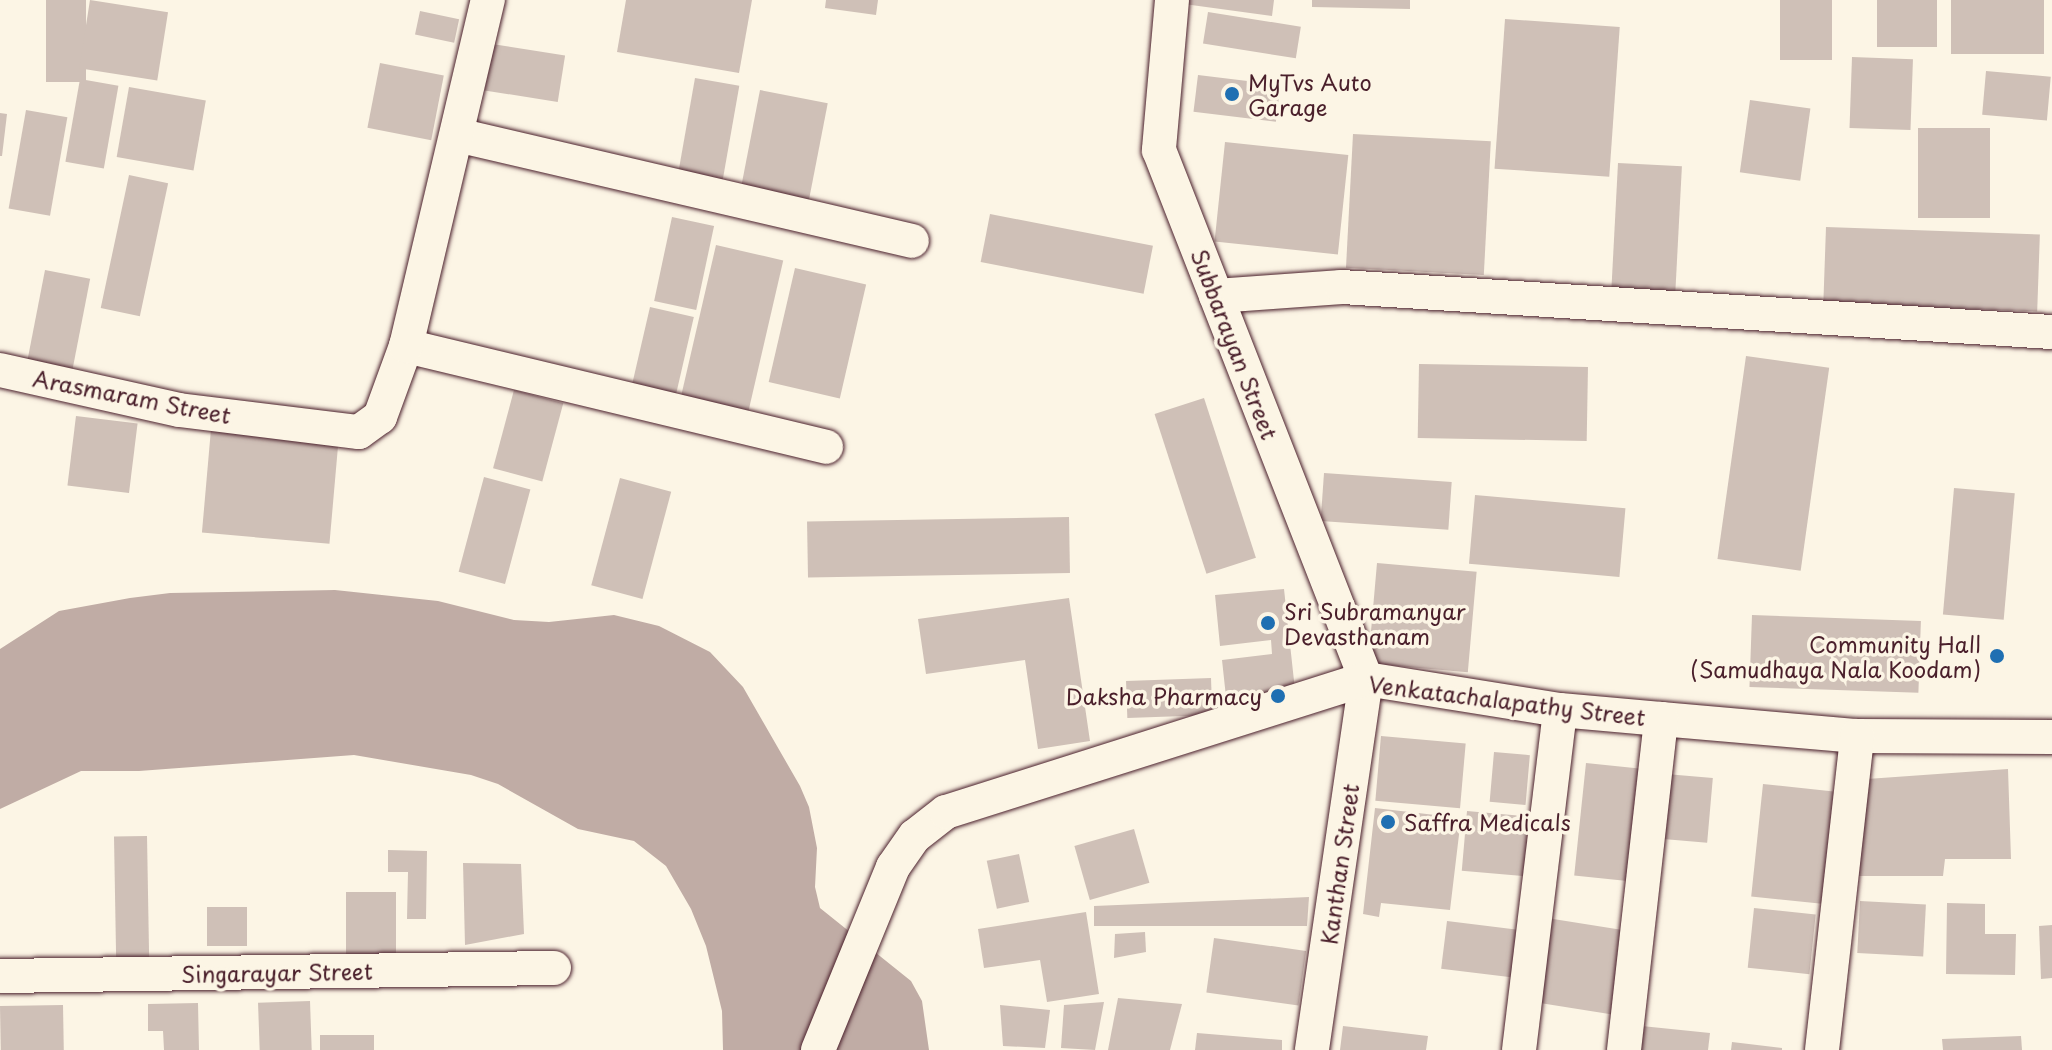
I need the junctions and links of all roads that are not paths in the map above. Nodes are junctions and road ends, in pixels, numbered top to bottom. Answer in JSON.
{"nodes":[{"id":1,"x":488,"y":0,"type":"edge"},
{"id":2,"x":1172,"y":0,"type":"edge"},
{"id":3,"x":457,"y":135,"type":"junction"},
{"id":4,"x":912,"y":241,"type":"dead end"},
{"id":5,"x":1216,"y":296,"type":"junction"},
{"id":6,"x":2052,"y":332,"type":"edge"},
{"id":7,"x":406,"y":346,"type":"junction"},
{"id":8,"x":0,"y":370,"type":"edge"},
{"id":9,"x":826,"y":447,"type":"dead end"},
{"id":10,"x":1366,"y":679,"type":"junction"},
{"id":11,"x":1560,"y":710,"type":"junction"},
{"id":12,"x":1661,"y":719,"type":"junction"},
{"id":13,"x":1857,"y":736,"type":"junction"},
{"id":14,"x":2052,"y":737,"type":"edge"},
{"id":15,"x":554,"y":968,"type":"dead end"},
{"id":16,"x":0,"y":976,"type":"edge"},
{"id":17,"x":818,"y":1050,"type":"edge"},
{"id":18,"x":1312,"y":1050,"type":"edge"},
{"id":19,"x":1519,"y":1050,"type":"edge"},
{"id":20,"x":1624,"y":1050,"type":"edge"},
{"id":21,"x":1822,"y":1050,"type":"edge"}],
"edges":[{"from":1,"to":3,"type":"street"},
{"from":2,"to":5,"type":"street","name":"Subbarayan Street"},
{"from":3,"to":4,"type":"street"},
{"from":3,"to":7,"type":"street"},
{"from":5,"to":6,"type":"street"},
{"from":5,"to":10,"type":"street","name":"Subbarayan Street"},
{"from":7,"to":8,"type":"street","name":"Arasmaram Street"},
{"from":7,"to":9,"type":"street"},
{"from":10,"to":11,"type":"street","name":"Venkatachalapathy Street"},
{"from":10,"to":17,"type":"street","name":"Venkatachalapathy Street"},
{"from":10,"to":18,"type":"street","name":"Kanthan Street"},
{"from":11,"to":12,"type":"street","name":"Venkatachalapathy Street"},
{"from":11,"to":19,"type":"street"},
{"from":12,"to":13,"type":"street","name":"Venkatachalapathy Street"},
{"from":12,"to":20,"type":"street"},
{"from":13,"to":14,"type":"street","name":"Venkatachalapathy Street"},
{"from":13,"to":21,"type":"street"},
{"from":15,"to":16,"type":"street","name":"Singarayar Street"}]}
